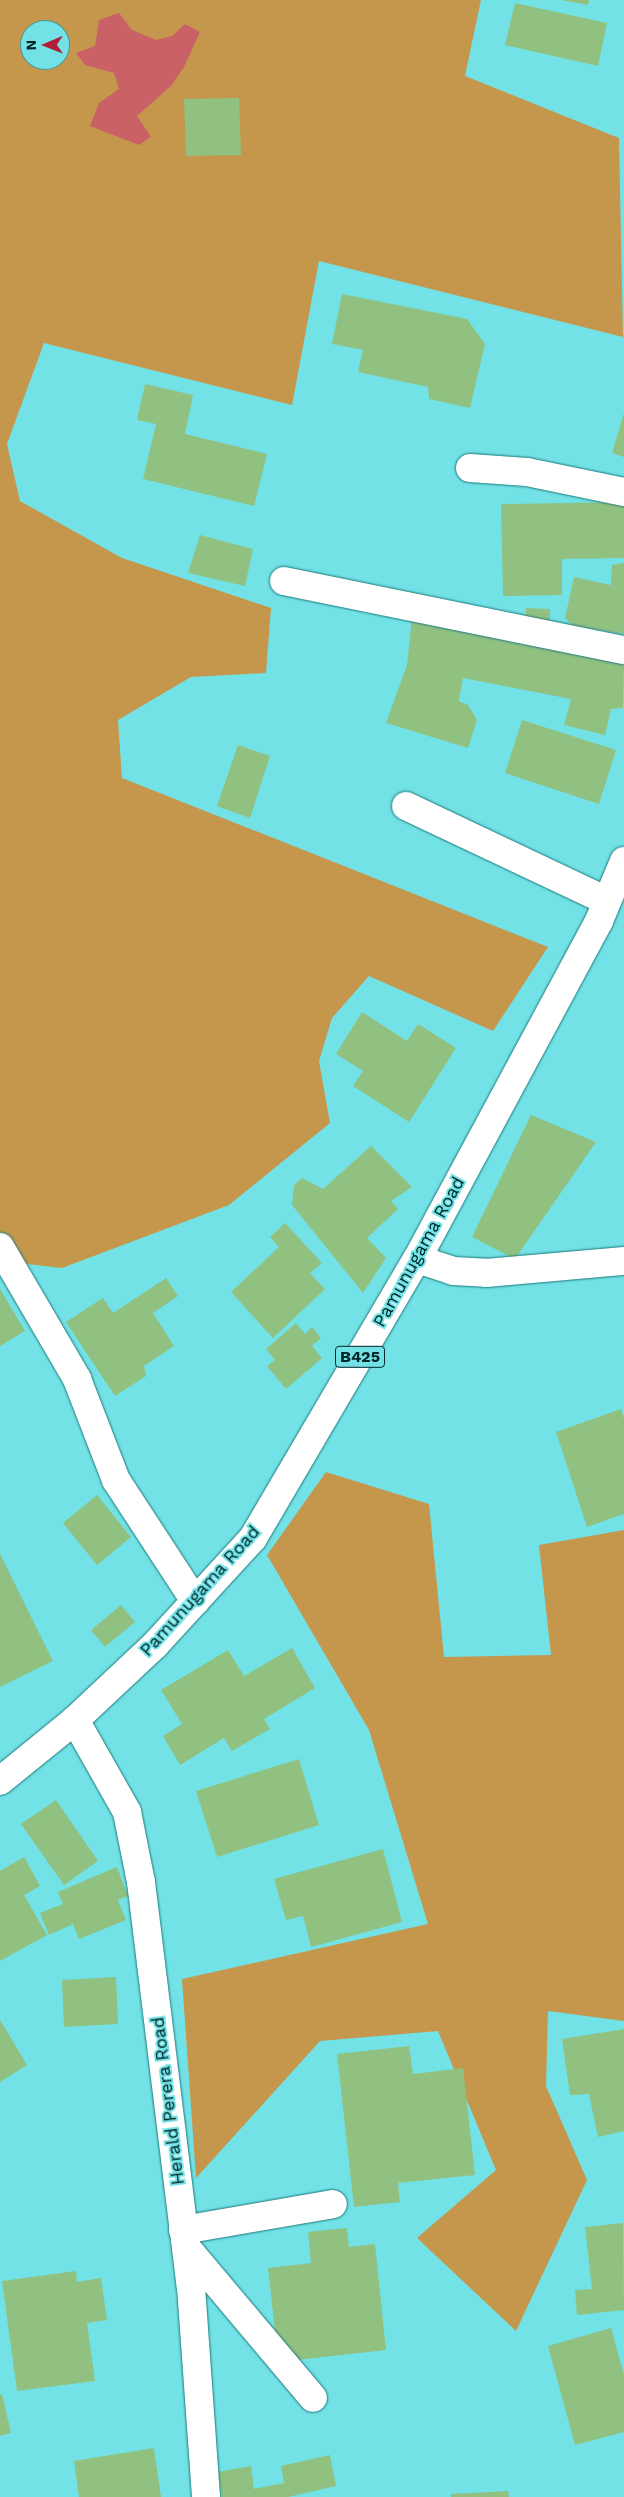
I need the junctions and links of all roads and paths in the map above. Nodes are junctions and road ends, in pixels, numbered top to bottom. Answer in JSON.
{"nodes":[{"id":1,"x":470,"y":468,"type":"dead end"},
{"id":2,"x":624,"y":492,"type":"edge"},
{"id":3,"x":284,"y":581,"type":"dead end"},
{"id":4,"x":624,"y":650,"type":"edge"},
{"id":5,"x":406,"y":806,"type":"dead end"},
{"id":6,"x":624,"y":861,"type":"edge"},
{"id":7,"x":607,"y":901,"type":"junction"},
{"id":8,"x":0,"y":1247,"type":"edge"},
{"id":9,"x":417,"y":1259,"type":"junction"},
{"id":10,"x":624,"y":1261,"type":"edge"},
{"id":11,"x":195,"y":1601,"type":"junction"},
{"id":12,"x":76,"y":1720,"type":"junction"},
{"id":13,"x":0,"y":1782,"type":"edge"},
{"id":14,"x":333,"y":2204,"type":"dead end"},
{"id":15,"x":185,"y":2239,"type":"junction"},
{"id":16,"x":313,"y":2398,"type":"dead end"},
{"id":17,"x":206,"y":2497,"type":"edge"}],
"edges":[{"from":1,"to":2,"type":"main road"},
{"from":3,"to":4,"type":"main road"},
{"from":5,"to":7,"type":"main road"},
{"from":6,"to":7,"type":"main road","name":"Pamunugama Road","number":"B425"},
{"from":7,"to":9,"type":"main road","name":"Pamunugama Road","number":"B425"},
{"from":8,"to":11,"type":"main road"},
{"from":9,"to":10,"type":"main road"},
{"from":9,"to":11,"type":"main road","name":"Pamunugama Road","number":"B425"},
{"from":11,"to":12,"type":"main road","name":"Pamunugama Road","number":"B425"},
{"from":12,"to":13,"type":"main road","name":"Pamunugama Road","number":"B425"},
{"from":12,"to":15,"type":"main road","name":"Herald Perera Road"},
{"from":14,"to":15,"type":"main road"},
{"from":15,"to":16,"type":"main road"},
{"from":15,"to":17,"type":"main road","name":"Herald Perera Road"}]}
